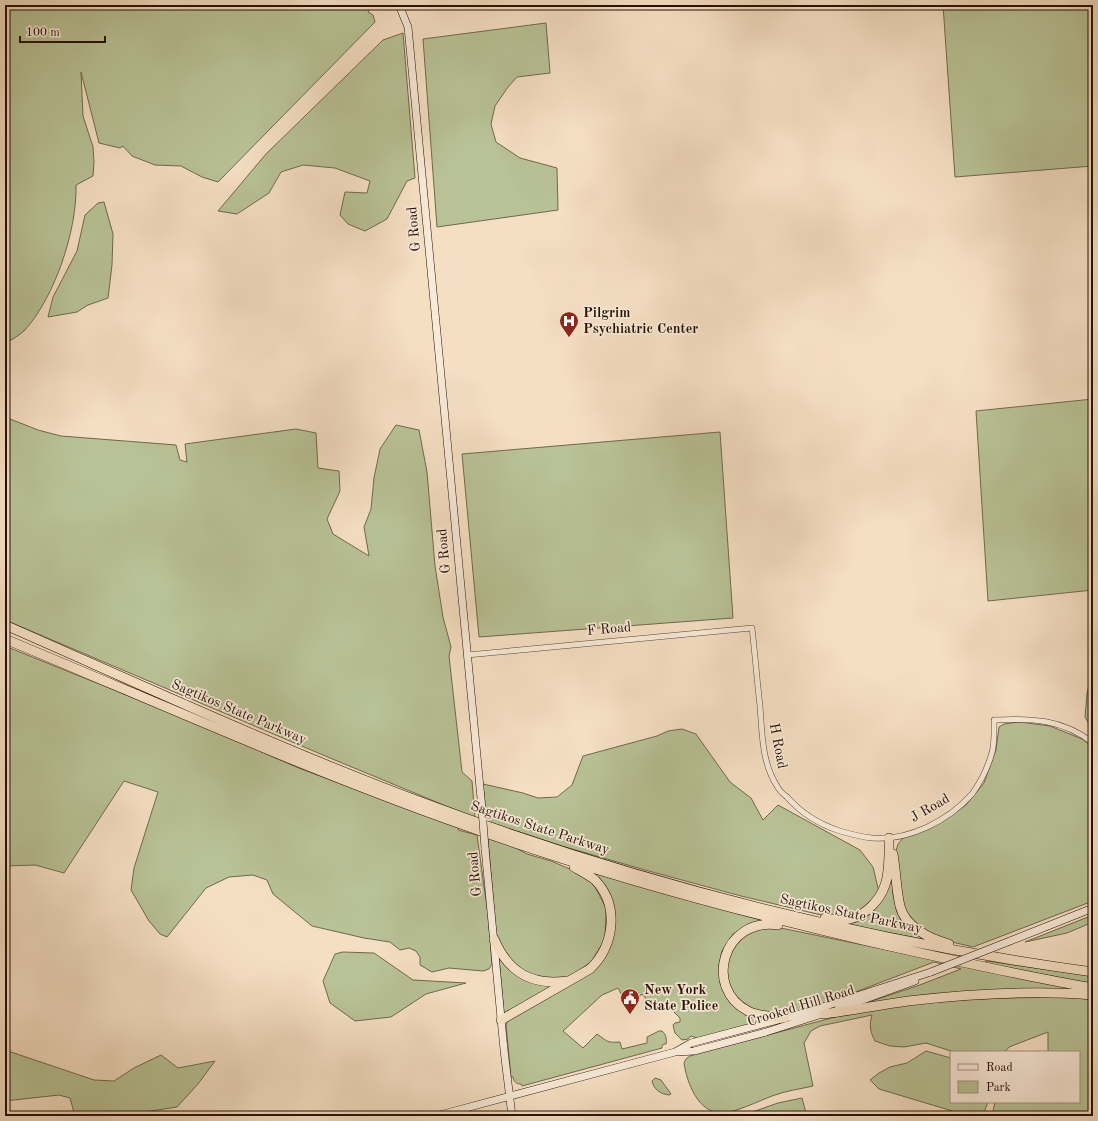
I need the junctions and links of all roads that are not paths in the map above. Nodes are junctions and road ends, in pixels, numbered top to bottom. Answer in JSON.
{"nodes":[{"id":1,"x":399,"y":5,"type":"edge"},
{"id":2,"x":5,"y":625,"type":"edge"},
{"id":3,"x":752,"y":628,"type":"joint"},
{"id":4,"x":5,"y":639,"type":"edge"},
{"id":5,"x":467,"y":655,"type":"junction"},
{"id":6,"x":1093,"y":743,"type":"edge"},
{"id":7,"x":889,"y":838,"type":"junction"},
{"id":8,"x":554,"y":856,"type":"junction"},
{"id":9,"x":753,"y":906,"type":"junction"},
{"id":10,"x":1093,"y":908,"type":"edge"},
{"id":11,"x":825,"y":931,"type":"junction"},
{"id":12,"x":494,"y":939,"type":"junction"},
{"id":13,"x":986,"y":956,"type":"junction"},
{"id":14,"x":931,"y":972,"type":"junction"},
{"id":15,"x":1093,"y":972,"type":"edge"},
{"id":16,"x":571,"y":981,"type":"junction"},
{"id":17,"x":1093,"y":988,"type":"edge"},
{"id":18,"x":1093,"y":995,"type":"edge"},
{"id":19,"x":824,"y":1014,"type":"junction"},
{"id":20,"x":784,"y":1018,"type":"junction"},
{"id":21,"x":501,"y":1020,"type":"junction"},
{"id":22,"x":675,"y":1052,"type":"junction"},
{"id":23,"x":509,"y":1097,"type":"junction"},
{"id":24,"x":436,"y":1116,"type":"edge"},
{"id":25,"x":512,"y":1116,"type":"edge"}],
"edges":[{"from":1,"to":5,"type":"main road","name":"G Road"},
{"from":2,"to":9,"type":"highway","name":"Sagtikos State Parkway"},
{"from":3,"to":5,"type":"street","name":"F Road"},
{"from":3,"to":7,"type":"street","name":"H Road"},
{"from":4,"to":8,"type":"highway","name":"Sagtikos State Parkway"},
{"from":5,"to":12,"type":"main road","name":"G Road","bridge":true},
{"from":6,"to":7,"type":"street","name":"J Road"},
{"from":7,"to":9,"type":"highway"},
{"from":7,"to":13,"type":"highway"},
{"from":8,"to":11,"type":"highway","name":"Sagtikos State Parkway"},
{"from":8,"to":16,"type":"highway"},
{"from":9,"to":13,"type":"highway","name":"Sagtikos State Parkway"},
{"from":10,"to":14,"type":"main road","name":"Crooked Hill Road","bridge":true},
{"from":11,"to":17,"type":"highway","name":"Sagtikos State Parkway"},
{"from":11,"to":20,"type":"highway"},
{"from":12,"to":16,"type":"highway"},
{"from":12,"to":21,"type":"main road","name":"G Road"},
{"from":13,"to":15,"type":"highway","name":"Sagtikos State Parkway"},
{"from":14,"to":19,"type":"main road","name":"Crooked Hill Road"},
{"from":14,"to":20,"type":"main road","name":"Crooked Hill Road"},
{"from":16,"to":21,"type":"highway"},
{"from":18,"to":19,"type":"highway"},
{"from":19,"to":22,"type":"main road","name":"Crooked Hill Road"},
{"from":20,"to":22,"type":"main road","name":"Crooked Hill Road"},
{"from":21,"to":23,"type":"main road","name":"G Road"},
{"from":22,"to":23,"type":"main road","name":"Crooked Hill Road"},
{"from":23,"to":24,"type":"main road","name":"Crooked Hill Road"},
{"from":23,"to":25,"type":"main road","name":"G Road"}]}
